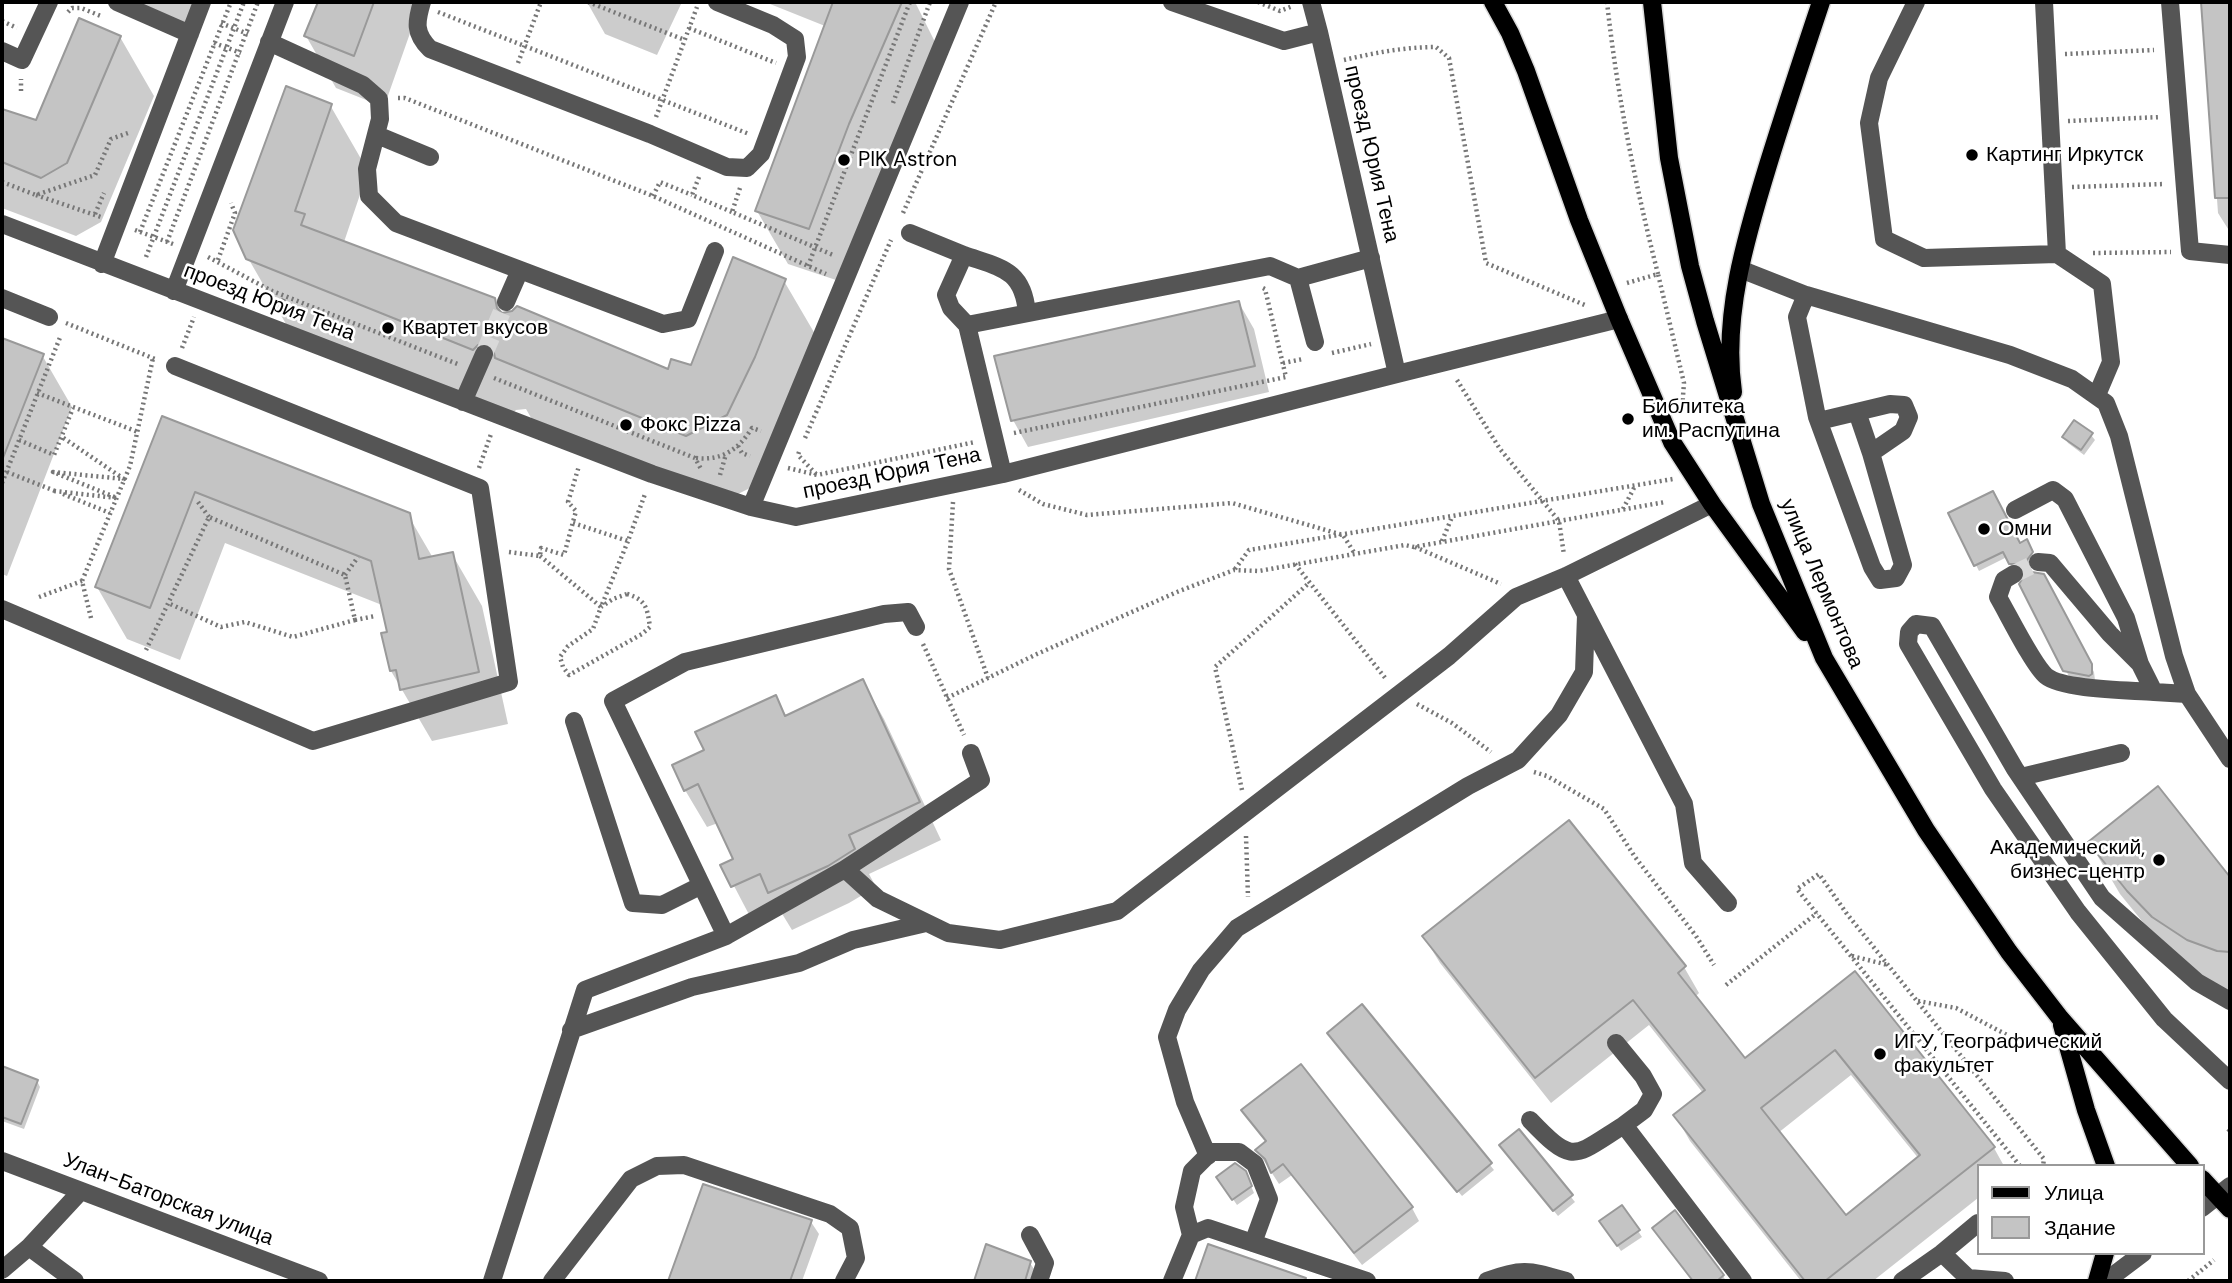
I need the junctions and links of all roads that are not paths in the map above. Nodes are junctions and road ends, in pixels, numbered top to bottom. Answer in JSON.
{"nodes":[{"id":1,"x":49,"y":2,"type":"edge"},
{"id":2,"x":117,"y":2,"type":"edge"},
{"id":3,"x":285,"y":2,"type":"edge"},
{"id":4,"x":717,"y":2,"type":"edge"},
{"id":5,"x":960,"y":2,"type":"edge"},
{"id":6,"x":1172,"y":2,"type":"edge"},
{"id":7,"x":1311,"y":2,"type":"edge"},
{"id":8,"x":1493,"y":2,"type":"edge"},
{"id":9,"x":1653,"y":2,"type":"edge"},
{"id":10,"x":1821,"y":2,"type":"edge"},
{"id":11,"x":1916,"y":2,"type":"edge"},
{"id":12,"x":2043,"y":2,"type":"edge"},
{"id":13,"x":2170,"y":2,"type":"edge"},
{"id":14,"x":421,"y":3,"type":"edge"},
{"id":15,"x":200,"y":8,"type":"edge"},
{"id":16,"x":1319,"y":32,"type":"junction"},
{"id":17,"x":190,"y":34,"type":"junction"},
{"id":18,"x":269,"y":42,"type":"junction"},
{"id":19,"x":2,"y":51,"type":"edge"},
{"id":20,"x":377,"y":135,"type":"junction"},
{"id":21,"x":430,"y":157,"type":"dead end"},
{"id":22,"x":2,"y":224,"type":"edge"},
{"id":23,"x":910,"y":233,"type":"dead end"},
{"id":24,"x":715,"y":251,"type":"dead end"},
{"id":25,"x":2057,"y":254,"type":"junction"},
{"id":26,"x":964,"y":255,"type":"junction"},
{"id":27,"x":2230,"y":255,"type":"edge"},
{"id":28,"x":1371,"y":258,"type":"junction"},
{"id":29,"x":102,"y":264,"type":"junction"},
{"id":30,"x":520,"y":270,"type":"junction"},
{"id":31,"x":1740,"y":270,"type":"junction"},
{"id":32,"x":1298,"y":278,"type":"junction"},
{"id":33,"x":174,"y":291,"type":"junction"},
{"id":34,"x":1806,"y":295,"type":"junction"},
{"id":35,"x":2,"y":298,"type":"edge"},
{"id":36,"x":506,"y":302,"type":"tunnel mouth"},
{"id":37,"x":1027,"y":313,"type":"junction"},
{"id":38,"x":1619,"y":319,"type":"junction"},
{"id":39,"x":57,"y":320,"type":"road end"},
{"id":40,"x":967,"y":325,"type":"junction"},
{"id":41,"x":1315,"y":342,"type":"dead end"},
{"id":42,"x":484,"y":354,"type":"tunnel mouth"},
{"id":43,"x":175,"y":366,"type":"road end"},
{"id":44,"x":1397,"y":374,"type":"junction"},
{"id":45,"x":2097,"y":395,"type":"junction"},
{"id":46,"x":463,"y":402,"type":"junction"},
{"id":47,"x":1857,"y":412,"type":"junction"},
{"id":48,"x":1818,"y":419,"type":"junction"},
{"id":49,"x":1871,"y":453,"type":"junction"},
{"id":50,"x":1745,"y":457,"type":"junction"},
{"id":51,"x":1007,"y":480,"type":"junction"},
{"id":52,"x":1712,"y":504,"type":"junction"},
{"id":53,"x":751,"y":507,"type":"junction"},
{"id":54,"x":2015,"y":510,"type":"dead end"},
{"id":55,"x":2038,"y":562,"type":"dead end"},
{"id":56,"x":2014,"y":574,"type":"tunnel mouth"},
{"id":57,"x":1566,"y":576,"type":"junction"},
{"id":58,"x":2,"y":608,"type":"edge"},
{"id":59,"x":1586,"y":615,"type":"junction"},
{"id":60,"x":916,"y":627,"type":"road end"},
{"id":61,"x":1824,"y":658,"type":"junction"},
{"id":62,"x":2140,"y":664,"type":"junction"},
{"id":63,"x":2154,"y":692,"type":"junction"},
{"id":64,"x":2187,"y":694,"type":"junction"},
{"id":65,"x":574,"y":721,"type":"dead end"},
{"id":66,"x":971,"y":753,"type":"road end"},
{"id":67,"x":2121,"y":753,"type":"dead end"},
{"id":68,"x":2230,"y":759,"type":"edge"},
{"id":69,"x":2021,"y":776,"type":"junction"},
{"id":70,"x":845,"y":869,"type":"junction"},
{"id":71,"x":700,"y":886,"type":"junction"},
{"id":72,"x":1728,"y":903,"type":"dead end"},
{"id":73,"x":926,"y":923,"type":"junction"},
{"id":74,"x":726,"y":936,"type":"junction"},
{"id":75,"x":2230,"y":1001,"type":"edge"},
{"id":76,"x":2060,"y":1018,"type":"junction"},
{"id":77,"x":571,"y":1030,"type":"junction"},
{"id":78,"x":1616,"y":1043,"type":"dead end"},
{"id":79,"x":2230,"y":1081,"type":"edge"},
{"id":80,"x":1530,"y":1120,"type":"dead end"},
{"id":81,"x":1624,"y":1125,"type":"junction"},
{"id":82,"x":1208,"y":1156,"type":"junction"},
{"id":83,"x":2,"y":1161,"type":"edge"},
{"id":84,"x":2105,"y":1164,"type":"edge"},
{"id":85,"x":2188,"y":1164,"type":"edge"},
{"id":86,"x":2204,"y":1180,"type":"edge"},
{"id":87,"x":81,"y":1191,"type":"junction"},
{"id":88,"x":2226,"y":1197,"type":"edge"},
{"id":89,"x":2204,"y":1207,"type":"edge"},
{"id":90,"x":1976,"y":1225,"type":"edge"},
{"id":91,"x":1030,"y":1234,"type":"dead end"},
{"id":92,"x":1191,"y":1235,"type":"junction"},
{"id":93,"x":1253,"y":1243,"type":"junction"},
{"id":94,"x":29,"y":1247,"type":"junction"},
{"id":95,"x":1942,"y":1253,"type":"junction"},
{"id":96,"x":2104,"y":1255,"type":"edge"},
{"id":97,"x":2140,"y":1255,"type":"edge"},
{"id":98,"x":2,"y":1270,"type":"edge"},
{"id":99,"x":75,"y":1281,"type":"edge"},
{"id":100,"x":319,"y":1281,"type":"edge"},
{"id":101,"x":492,"y":1281,"type":"edge"},
{"id":102,"x":552,"y":1281,"type":"edge"},
{"id":103,"x":844,"y":1281,"type":"edge"},
{"id":104,"x":1039,"y":1281,"type":"edge"},
{"id":105,"x":1172,"y":1281,"type":"edge"},
{"id":106,"x":1367,"y":1281,"type":"edge"},
{"id":107,"x":1488,"y":1281,"type":"edge"},
{"id":108,"x":1566,"y":1281,"type":"edge"},
{"id":109,"x":1744,"y":1281,"type":"edge"},
{"id":110,"x":1902,"y":1281,"type":"edge"},
{"id":111,"x":2005,"y":1281,"type":"edge"},
{"id":112,"x":2097,"y":1281,"type":"edge"},
{"id":113,"x":2106,"y":1281,"type":"edge"}],
"edges":[{"from":1,"to":19,"type":"street"},
{"from":2,"to":17,"type":"street"},
{"from":3,"to":18,"type":"street"},
{"from":4,"to":14,"type":"street"},
{"from":5,"to":53,"type":"street"},
{"from":6,"to":16,"type":"street"},
{"from":7,"to":16,"type":"street","name":"проезд Юрия Тена"},
{"from":8,"to":38,"type":"main road"},
{"from":9,"to":50,"type":"main road","name":"улица Лермонтова"},
{"from":10,"to":31,"type":"main road"},
{"from":11,"to":25,"type":"street"},
{"from":12,"to":25,"type":"street"},
{"from":13,"to":27,"type":"street"},
{"from":15,"to":17,"type":"street"},
{"from":16,"to":28,"type":"street","name":"проезд Юрия Тена"},
{"from":17,"to":29,"type":"street"},
{"from":18,"to":20,"type":"street"},
{"from":18,"to":33,"type":"street"},
{"from":20,"to":21,"type":"street"},
{"from":20,"to":30,"type":"street"},
{"from":22,"to":29,"type":"street","name":"проезд Юрия Тена"},
{"from":23,"to":26,"type":"street"},
{"from":24,"to":30,"type":"street"},
{"from":25,"to":45,"type":"street"},
{"from":26,"to":37,"type":"street"},
{"from":26,"to":40,"type":"street"},
{"from":28,"to":32,"type":"street"},
{"from":28,"to":44,"type":"street","name":"проезд Юрия Тена"},
{"from":29,"to":33,"type":"street","name":"проезд Юрия Тена"},
{"from":30,"to":36,"type":"street"},
{"from":31,"to":34,"type":"street"},
{"from":31,"to":50,"type":"main road"},
{"from":32,"to":37,"type":"street"},
{"from":32,"to":41,"type":"street"},
{"from":33,"to":46,"type":"street","name":"проезд Юрия Тена"},
{"from":34,"to":45,"type":"street"},
{"from":34,"to":48,"type":"street"},
{"from":35,"to":39,"type":"street"},
{"from":37,"to":40,"type":"street"},
{"from":38,"to":44,"type":"street"},
{"from":38,"to":52,"type":"main road"},
{"from":40,"to":51,"type":"street"},
{"from":42,"to":46,"type":"street"},
{"from":43,"to":58,"type":"street"},
{"from":44,"to":51,"type":"street","name":"проезд Юрия Тена"},
{"from":45,"to":64,"type":"street"},
{"from":46,"to":53,"type":"street","name":"проезд Юрия Тена"},
{"from":47,"to":48,"type":"street"},
{"from":47,"to":49,"type":"street"},
{"from":47,"to":49,"type":"street"},
{"from":48,"to":49,"type":"street"},
{"from":50,"to":61,"type":"main road","name":"улица Лермонтова"},
{"from":51,"to":53,"type":"street","name":"проезд Юрия Тена"},
{"from":52,"to":57,"type":"street"},
{"from":52,"to":61,"type":"main road"},
{"from":54,"to":62,"type":"street"},
{"from":55,"to":62,"type":"street"},
{"from":56,"to":63,"type":"street"},
{"from":57,"to":59,"type":"street"},
{"from":57,"to":73,"type":"street"},
{"from":59,"to":72,"type":"street"},
{"from":59,"to":82,"type":"street"},
{"from":60,"to":71,"type":"street"},
{"from":61,"to":76,"type":"main road","name":"улица Лермонтова"},
{"from":62,"to":63,"type":"street"},
{"from":63,"to":64,"type":"street"},
{"from":64,"to":68,"type":"street"},
{"from":65,"to":71,"type":"street"},
{"from":66,"to":70,"type":"street"},
{"from":67,"to":69,"type":"street"},
{"from":69,"to":75,"type":"street"},
{"from":69,"to":79,"type":"street"},
{"from":70,"to":73,"type":"street"},
{"from":70,"to":74,"type":"street"},
{"from":71,"to":74,"type":"street"},
{"from":73,"to":77,"type":"street"},
{"from":74,"to":77,"type":"street"},
{"from":76,"to":84,"type":"main road"},
{"from":76,"to":85,"type":"main road","name":"улица Лермонтова"},
{"from":77,"to":101,"type":"street"},
{"from":78,"to":81,"type":"street"},
{"from":80,"to":81,"type":"street"},
{"from":81,"to":109,"type":"street"},
{"from":82,"to":92,"type":"street"},
{"from":82,"to":93,"type":"street"},
{"from":83,"to":87,"type":"street","name":"Улан-Баторская улица"},
{"from":86,"to":88,"type":"main road"},
{"from":87,"to":94,"type":"street"},
{"from":87,"to":100,"type":"street","name":"Улан-Баторская улица"},
{"from":88,"to":89,"type":"street"},
{"from":90,"to":95,"type":"street"},
{"from":91,"to":104,"type":"street"},
{"from":92,"to":93,"type":"street"},
{"from":92,"to":105,"type":"street"},
{"from":93,"to":106,"type":"street"},
{"from":94,"to":98,"type":"street"},
{"from":94,"to":99,"type":"street"},
{"from":95,"to":110,"type":"street"},
{"from":95,"to":111,"type":"street"},
{"from":96,"to":112,"type":"main road"},
{"from":97,"to":113,"type":"street"},
{"from":102,"to":103,"type":"street"},
{"from":107,"to":108,"type":"street"}]}
